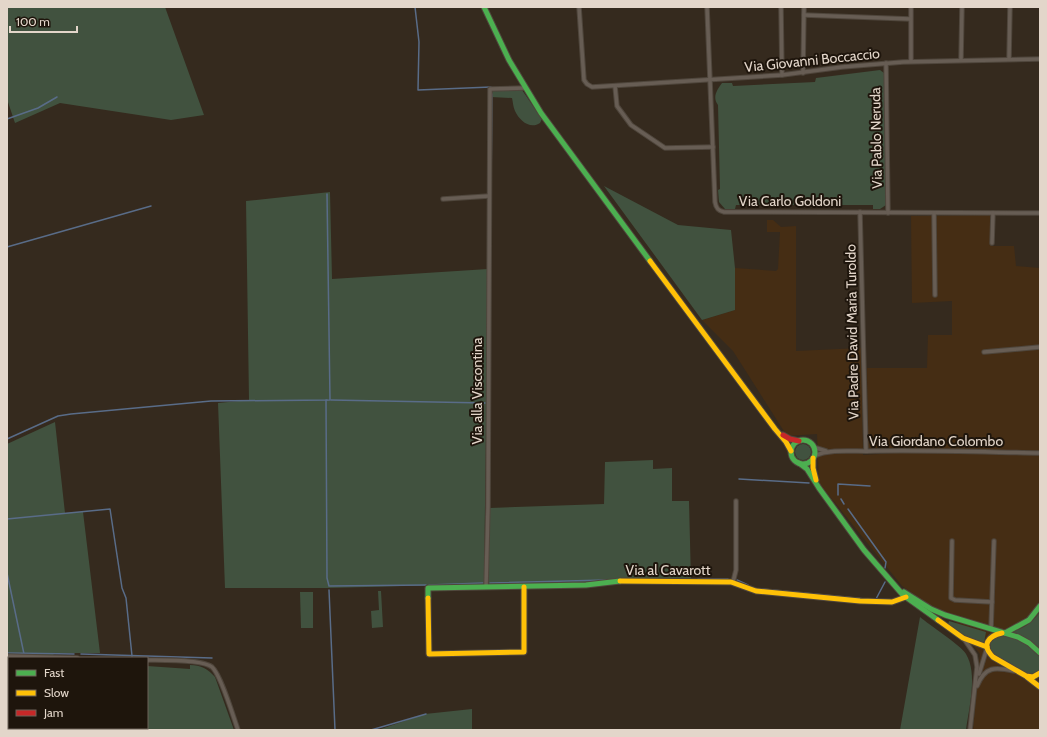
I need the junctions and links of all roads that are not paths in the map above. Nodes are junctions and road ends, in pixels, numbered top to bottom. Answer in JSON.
{"nodes":[{"id":1,"x":484,"y":7,"type":"edge"},
{"id":2,"x":579,"y":7,"type":"edge"},
{"id":3,"x":707,"y":7,"type":"edge"},
{"id":4,"x":781,"y":7,"type":"edge"},
{"id":5,"x":804,"y":7,"type":"edge"},
{"id":6,"x":911,"y":7,"type":"edge"},
{"id":7,"x":962,"y":7,"type":"edge"},
{"id":8,"x":1010,"y":7,"type":"edge"},
{"id":9,"x":804,"y":15,"type":"junction"},
{"id":10,"x":910,"y":19,"type":"junction"},
{"id":11,"x":1009,"y":59,"type":"junction"},
{"id":12,"x":1040,"y":59,"type":"edge"},
{"id":13,"x":961,"y":60,"type":"junction"},
{"id":14,"x":911,"y":62,"type":"junction"},
{"id":15,"x":886,"y":63,"type":"junction"},
{"id":16,"x":803,"y":73,"type":"junction"},
{"id":17,"x":782,"y":76,"type":"junction"},
{"id":18,"x":711,"y":80,"type":"junction"},
{"id":19,"x":615,"y":86,"type":"junction"},
{"id":20,"x":525,"y":88,"type":"junction"},
{"id":21,"x":713,"y":147,"type":"junction"},
{"id":22,"x":489,"y":196,"type":"junction"},
{"id":23,"x":443,"y":199,"type":"dead end"},
{"id":24,"x":860,"y":212,"type":"junction"},
{"id":25,"x":888,"y":213,"type":"junction"},
{"id":26,"x":934,"y":213,"type":"junction"},
{"id":27,"x":993,"y":213,"type":"junction"},
{"id":28,"x":1040,"y":213,"type":"edge"},
{"id":29,"x":992,"y":243,"type":"dead end"},
{"id":30,"x":935,"y":295,"type":"dead end"},
{"id":31,"x":1040,"y":347,"type":"edge"},
{"id":32,"x":984,"y":352,"type":"dead end"},
{"id":33,"x":775,"y":430,"type":"junction"},
{"id":34,"x":800,"y":441,"type":"junction"},
{"id":35,"x":813,"y":447,"type":"junction"},
{"id":36,"x":791,"y":451,"type":"junction"},
{"id":37,"x":833,"y":452,"type":"junction"},
{"id":38,"x":866,"y":452,"type":"junction"},
{"id":39,"x":1040,"y":453,"type":"edge"},
{"id":40,"x":813,"y":457,"type":"junction"},
{"id":41,"x":799,"y":464,"type":"junction"},
{"id":42,"x":819,"y":488,"type":"junction"},
{"id":43,"x":736,"y":501,"type":"dead end"},
{"id":44,"x":952,"y":541,"type":"dead end"},
{"id":45,"x":994,"y":541,"type":"dead end"},
{"id":46,"x":733,"y":582,"type":"junction"},
{"id":47,"x":891,"y":582,"type":"junction"},
{"id":48,"x":486,"y":587,"type":"junction"},
{"id":49,"x":524,"y":587,"type":"junction"},
{"id":50,"x":906,"y":597,"type":"junction"},
{"id":51,"x":992,"y":602,"type":"junction"},
{"id":52,"x":1040,"y":606,"type":"edge"},
{"id":53,"x":991,"y":629,"type":"junction"},
{"id":54,"x":1005,"y":633,"type":"junction"},
{"id":55,"x":963,"y":638,"type":"junction"},
{"id":56,"x":987,"y":648,"type":"junction"},
{"id":57,"x":1040,"y":653,"type":"edge"},
{"id":58,"x":7,"y":656,"type":"edge"},
{"id":59,"x":42,"y":657,"type":"edge"},
{"id":60,"x":148,"y":660,"type":"edge"},
{"id":61,"x":1016,"y":671,"type":"junction"},
{"id":62,"x":1040,"y":674,"type":"edge"},
{"id":63,"x":1022,"y":675,"type":"junction"},
{"id":64,"x":976,"y":683,"type":"junction"},
{"id":65,"x":1040,"y":687,"type":"edge"},
{"id":66,"x":975,"y":697,"type":"junction"},
{"id":67,"x":238,"y":730,"type":"edge"},
{"id":68,"x":970,"y":730,"type":"edge"}],
"edges":[{"from":1,"to":20,"type":"main road"},
{"from":2,"to":19,"type":"street","name":"Via Giovanni Boccaccio"},
{"from":3,"to":18,"type":"street","name":"Via Carlo Goldoni"},
{"from":4,"to":17,"type":"street"},
{"from":5,"to":9,"type":"street"},
{"from":6,"to":10,"type":"street"},
{"from":7,"to":13,"type":"street"},
{"from":8,"to":11,"type":"street"},
{"from":9,"to":10,"type":"street"},
{"from":9,"to":16,"type":"street"},
{"from":10,"to":14,"type":"street"},
{"from":11,"to":12,"type":"street","name":"Via Giovanni Boccaccio"},
{"from":11,"to":13,"type":"street","name":"Via Giovanni Boccaccio"},
{"from":13,"to":14,"type":"street","name":"Via Giovanni Boccaccio"},
{"from":14,"to":15,"type":"street","name":"Via Giovanni Boccaccio"},
{"from":15,"to":16,"type":"street","name":"Via Giovanni Boccaccio"},
{"from":15,"to":25,"type":"street","name":"Via Pablo Neruda"},
{"from":16,"to":17,"type":"street","name":"Via Giovanni Boccaccio"},
{"from":17,"to":18,"type":"street","name":"Via Giovanni Boccaccio"},
{"from":18,"to":19,"type":"street","name":"Via Giovanni Boccaccio"},
{"from":18,"to":21,"type":"street","name":"Via Carlo Goldoni"},
{"from":19,"to":21,"type":"street"},
{"from":20,"to":22,"type":"street","name":"Via alla Viscontina"},
{"from":20,"to":33,"type":"main road"},
{"from":21,"to":24,"type":"street","name":"Via Carlo Goldoni"},
{"from":22,"to":23,"type":"street"},
{"from":22,"to":48,"type":"street","name":"Via alla Viscontina"},
{"from":24,"to":25,"type":"street","name":"Via Carlo Goldoni"},
{"from":24,"to":38,"type":"street","name":"Via Padre David Maria Turoldo"},
{"from":25,"to":26,"type":"street","name":"Via Carlo Goldoni"},
{"from":26,"to":27,"type":"street","name":"Via Carlo Goldoni"},
{"from":26,"to":30,"type":"street"},
{"from":27,"to":28,"type":"street","name":"Via Carlo Goldoni"},
{"from":27,"to":29,"type":"street"},
{"from":31,"to":32,"type":"street"},
{"from":33,"to":34,"type":"main road"},
{"from":33,"to":36,"type":"main road"},
{"from":34,"to":35,"type":"main road"},
{"from":34,"to":36,"type":"main road"},
{"from":35,"to":37,"type":"street","name":"Via Giordano Colombo"},
{"from":35,"to":40,"type":"main road"},
{"from":36,"to":41,"type":"main road"},
{"from":37,"to":38,"type":"street","name":"Via Giordano Colombo"},
{"from":37,"to":40,"type":"street","name":"Via Giordano Colombo"},
{"from":38,"to":39,"type":"street","name":"Via Giordano Colombo"},
{"from":40,"to":41,"type":"main road"},
{"from":40,"to":42,"type":"main road"},
{"from":41,"to":42,"type":"main road"},
{"from":42,"to":47,"type":"main road"},
{"from":43,"to":46,"type":"street"},
{"from":44,"to":51,"type":"street"},
{"from":45,"to":51,"type":"street"},
{"from":46,"to":49,"type":"main road","name":"Via al Cavarott"},
{"from":46,"to":50,"type":"main road","name":"Via al Cavarott"},
{"from":47,"to":50,"type":"main road"},
{"from":47,"to":53,"type":"main road"},
{"from":48,"to":49,"type":"main road","name":"Via al Cavarott"},
{"from":48,"to":49,"type":"main road","name":"Via al Cavarott"},
{"from":50,"to":55,"type":"main road"},
{"from":51,"to":53,"type":"street"},
{"from":52,"to":54,"type":"main road"},
{"from":53,"to":54,"type":"main road"},
{"from":54,"to":56,"type":"main road"},
{"from":54,"to":57,"type":"main road"},
{"from":55,"to":56,"type":"main road"},
{"from":55,"to":64,"type":"street"},
{"from":56,"to":61,"type":"main road"},
{"from":56,"to":64,"type":"street"},
{"from":58,"to":59,"type":"street"},
{"from":60,"to":67,"type":"street"},
{"from":61,"to":63,"type":"main road"},
{"from":61,"to":66,"type":"street"},
{"from":62,"to":63,"type":"main road"},
{"from":63,"to":65,"type":"main road"},
{"from":64,"to":66,"type":"street"},
{"from":66,"to":68,"type":"street"}]}
